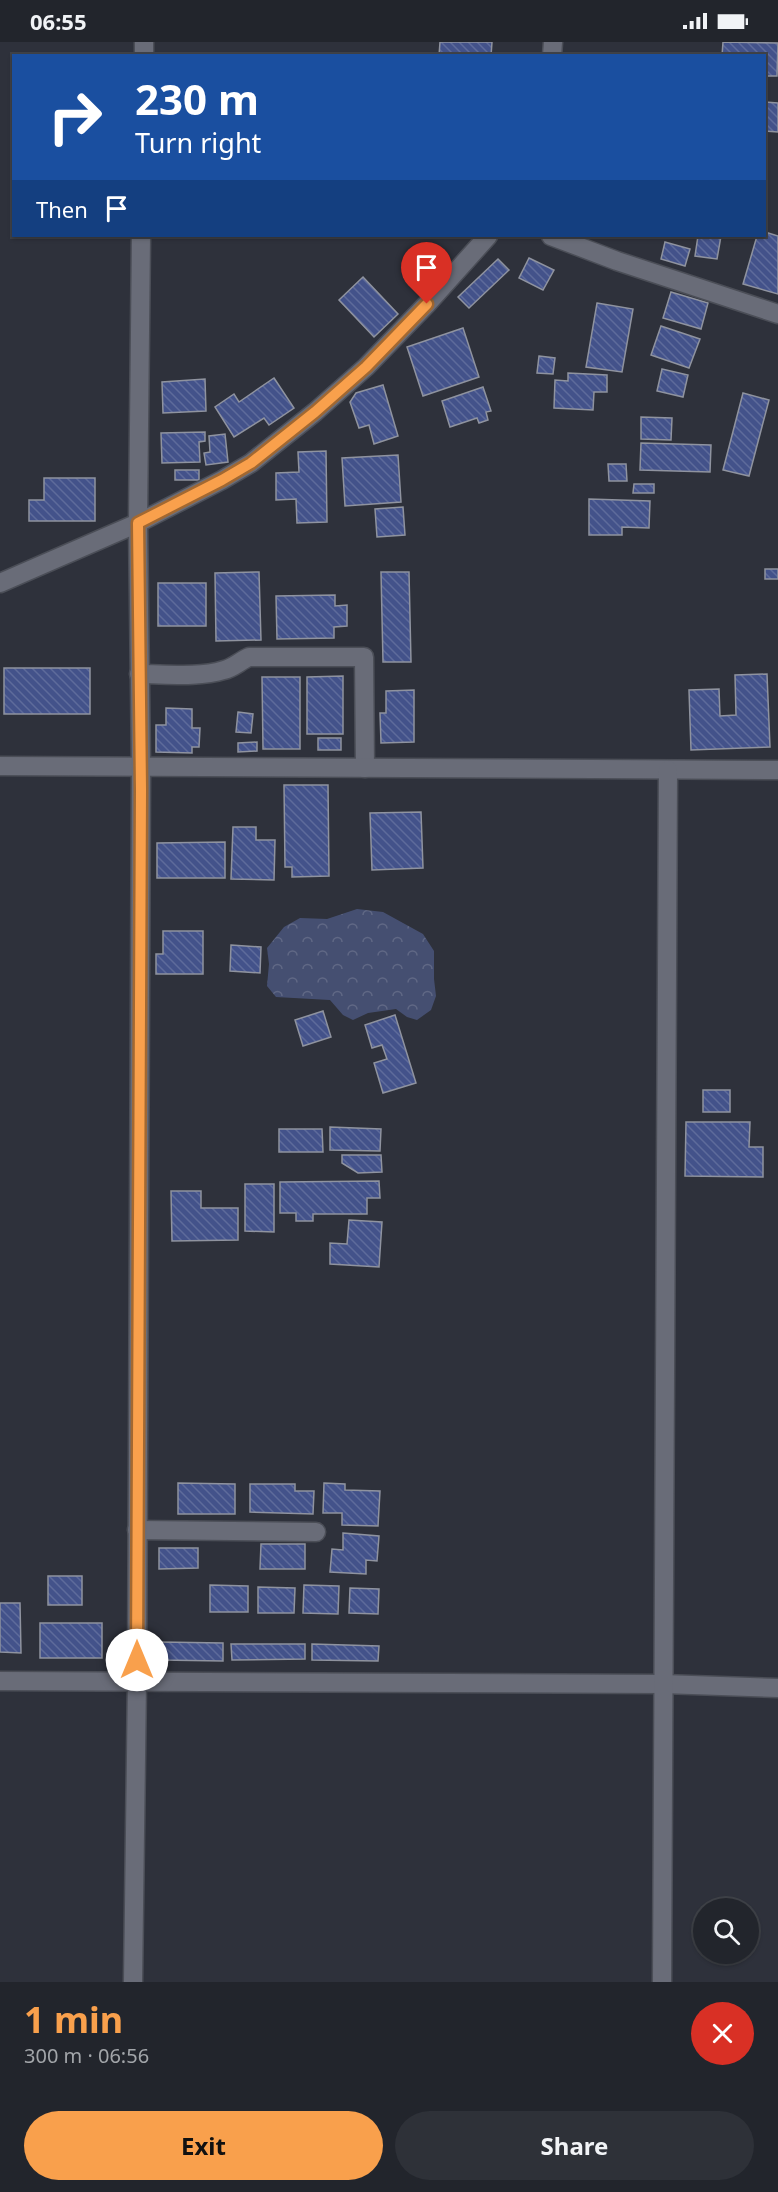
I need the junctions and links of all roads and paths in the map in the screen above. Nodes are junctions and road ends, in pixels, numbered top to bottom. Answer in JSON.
{"nodes":[{"id":1,"x":141,"y":237,"type":"edge"},
{"id":2,"x":487,"y":237,"type":"edge"},
{"id":3,"x":554,"y":237,"type":"edge"},
{"id":4,"x":778,"y":314,"type":"edge"},
{"id":5,"x":138,"y":523,"type":"junction"},
{"id":6,"x":0,"y":583,"type":"edge"},
{"id":7,"x":139,"y":674,"type":"junction"},
{"id":8,"x":0,"y":766,"type":"edge"},
{"id":9,"x":141,"y":766,"type":"junction"},
{"id":10,"x":365,"y":768,"type":"junction"},
{"id":11,"x":668,"y":770,"type":"junction"},
{"id":12,"x":778,"y":770,"type":"edge"},
{"id":13,"x":137,"y":1530,"type":"junction"},
{"id":14,"x":316,"y":1532,"type":"dead end"},
{"id":15,"x":0,"y":1681,"type":"edge"},
{"id":16,"x":137,"y":1681,"type":"junction"},
{"id":17,"x":663,"y":1684,"type":"junction"},
{"id":18,"x":778,"y":1688,"type":"edge"},
{"id":19,"x":133,"y":1982,"type":"edge"},
{"id":20,"x":662,"y":1982,"type":"edge"}],
"edges":[{"from":1,"to":5,"type":"street"},
{"from":2,"to":5,"type":"street"},
{"from":3,"to":4,"type":"street"},
{"from":5,"to":6,"type":"street"},
{"from":5,"to":7,"type":"street"},
{"from":7,"to":9,"type":"street"},
{"from":7,"to":10,"type":"street"},
{"from":8,"to":9,"type":"street"},
{"from":9,"to":10,"type":"street"},
{"from":9,"to":13,"type":"street"},
{"from":10,"to":11,"type":"street"},
{"from":11,"to":12,"type":"street"},
{"from":11,"to":17,"type":"street"},
{"from":13,"to":14,"type":"street"},
{"from":13,"to":16,"type":"street"},
{"from":15,"to":16,"type":"street"},
{"from":16,"to":17,"type":"street"},
{"from":16,"to":19,"type":"street"},
{"from":17,"to":18,"type":"street"},
{"from":17,"to":20,"type":"street"}]}
